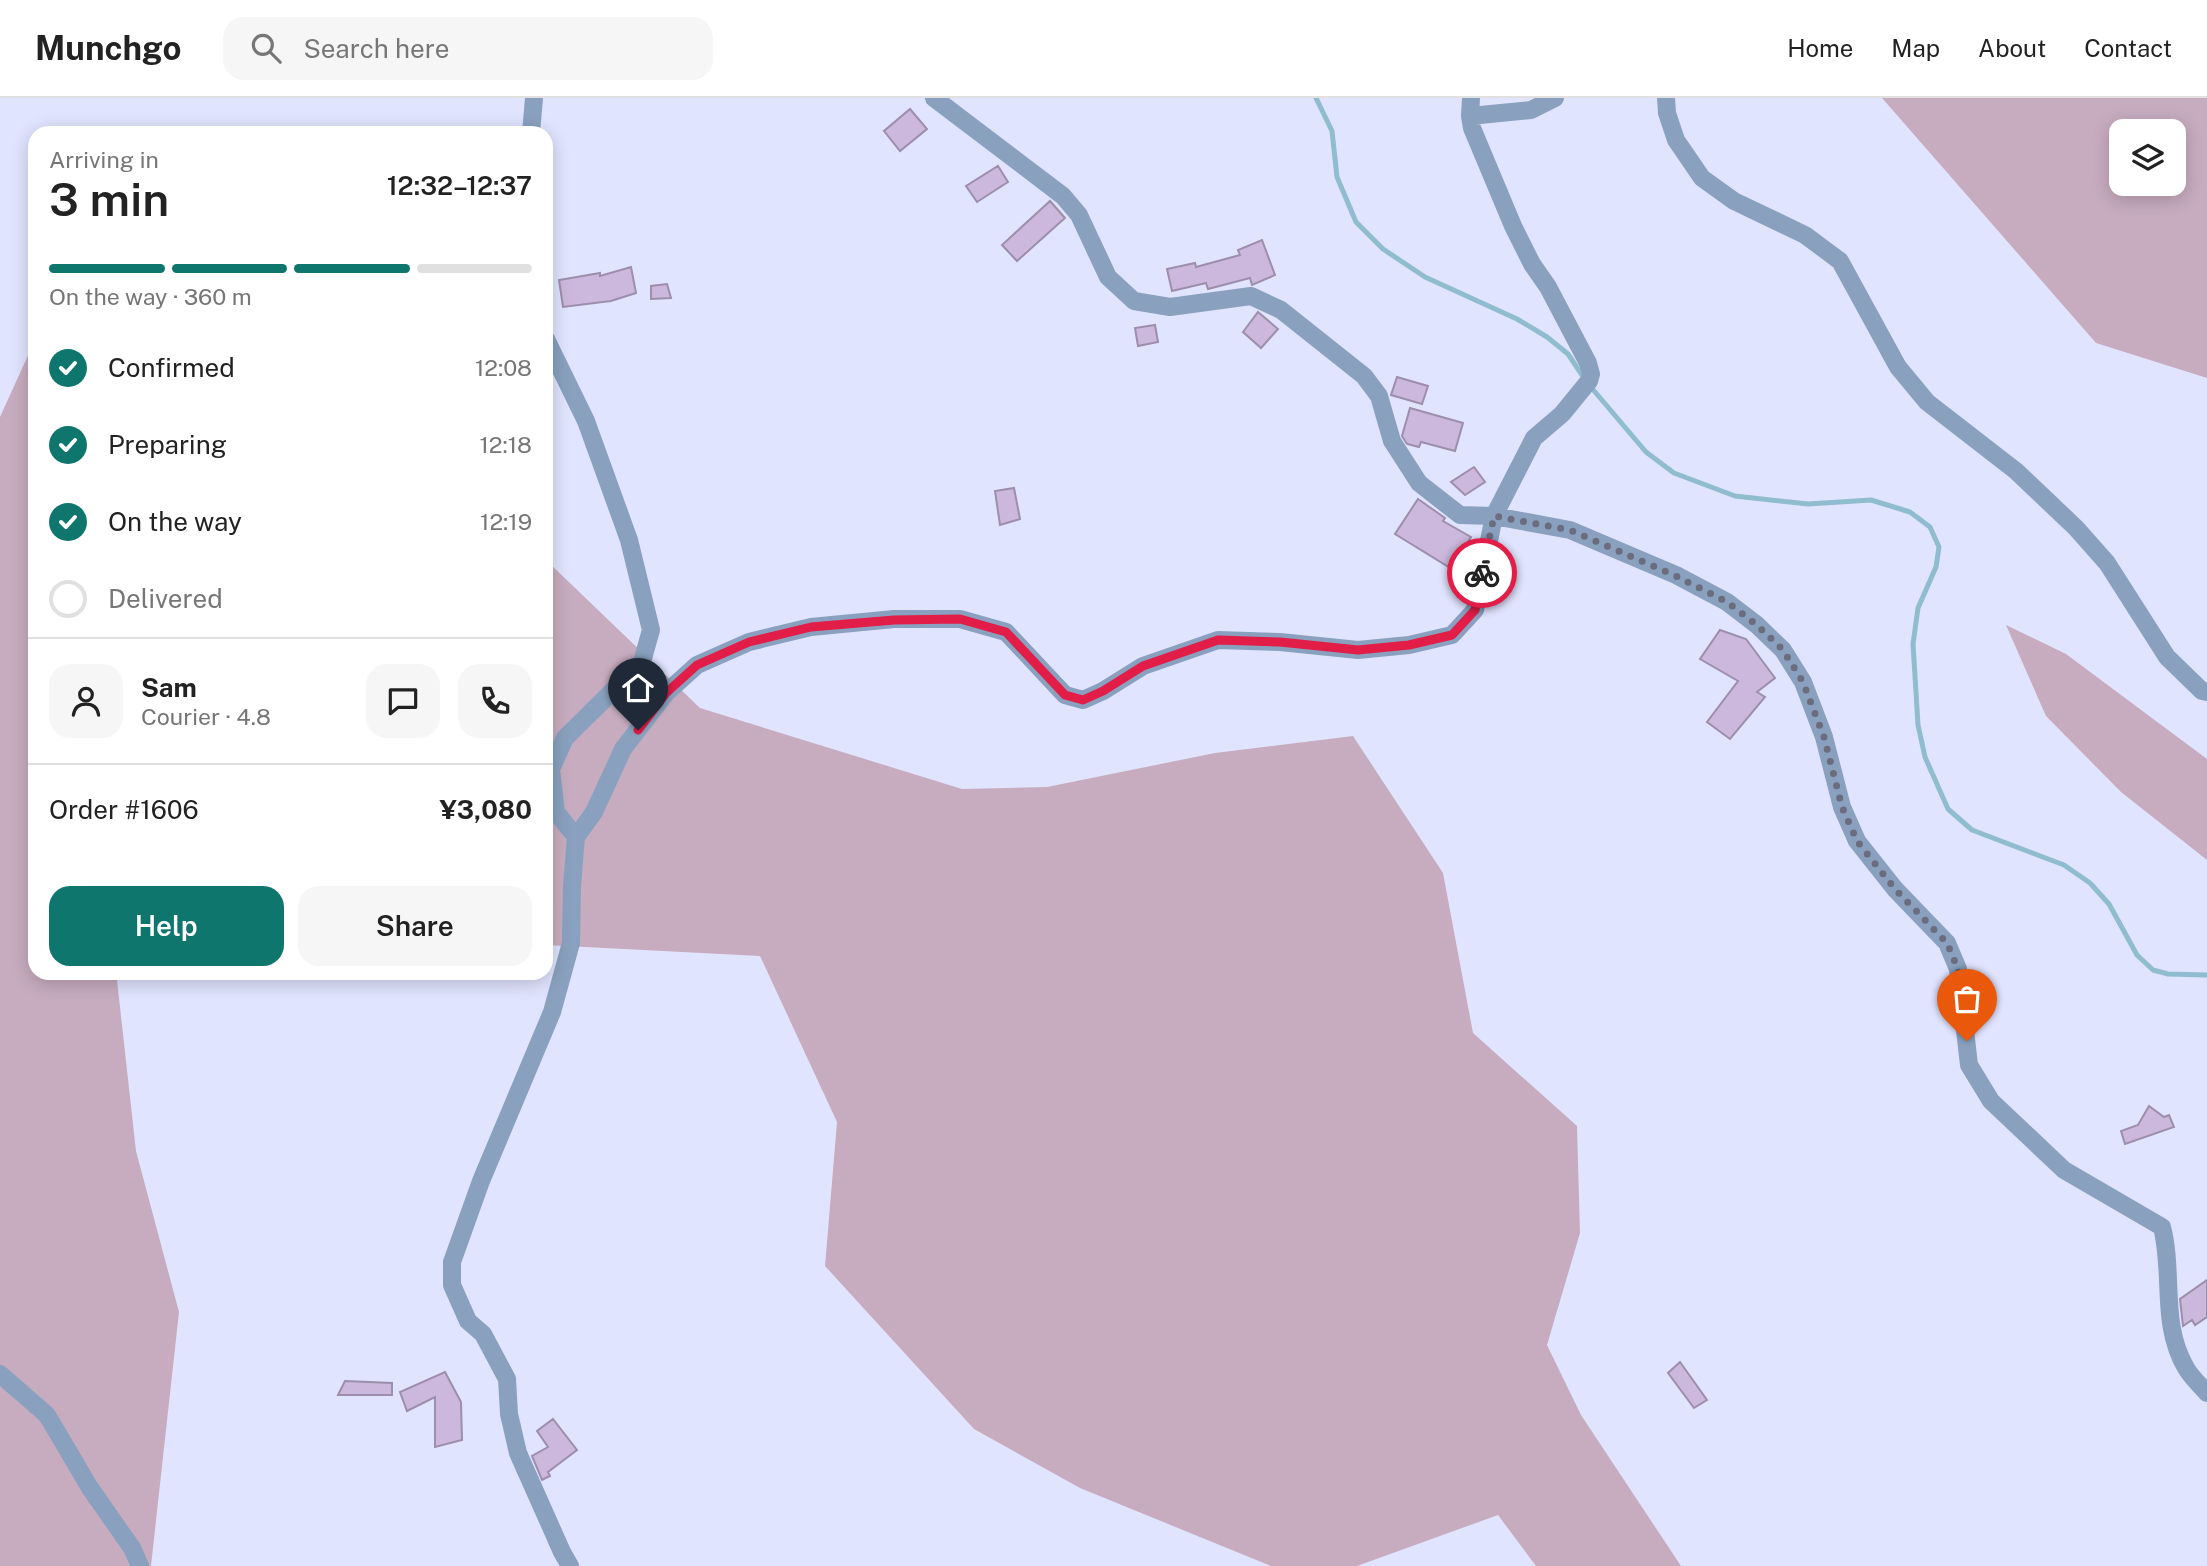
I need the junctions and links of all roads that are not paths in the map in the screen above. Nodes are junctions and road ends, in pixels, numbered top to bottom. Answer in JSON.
{"nodes":[{"id":1,"x":534,"y":98,"type":"edge"},
{"id":2,"x":934,"y":98,"type":"edge"},
{"id":3,"x":1555,"y":98,"type":"edge"},
{"id":4,"x":1666,"y":98,"type":"edge"},
{"id":5,"x":1471,"y":107,"type":"edge"},
{"id":6,"x":532,"y":126,"type":"edge"},
{"id":7,"x":553,"y":353,"type":"edge"},
{"id":8,"x":1494,"y":516,"type":"junction"},
{"id":9,"x":2207,"y":692,"type":"edge"},
{"id":10,"x":553,"y":765,"type":"edge"},
{"id":11,"x":553,"y":786,"type":"edge"},
{"id":12,"x":576,"y":837,"type":"junction"},
{"id":13,"x":0,"y":1374,"type":"edge"},
{"id":14,"x":2207,"y":1393,"type":"edge"},
{"id":15,"x":139,"y":1566,"type":"edge"},
{"id":16,"x":570,"y":1566,"type":"edge"}],
"edges":[{"from":1,"to":6,"type":"street"},
{"from":2,"to":8,"type":"street"},
{"from":3,"to":5,"type":"street"},
{"from":4,"to":9,"type":"street"},
{"from":5,"to":8,"type":"street"},
{"from":7,"to":10,"type":"street"},
{"from":8,"to":12,"type":"street"},
{"from":8,"to":14,"type":"street"},
{"from":11,"to":12,"type":"street"},
{"from":12,"to":16,"type":"street"},
{"from":13,"to":15,"type":"street"}]}
